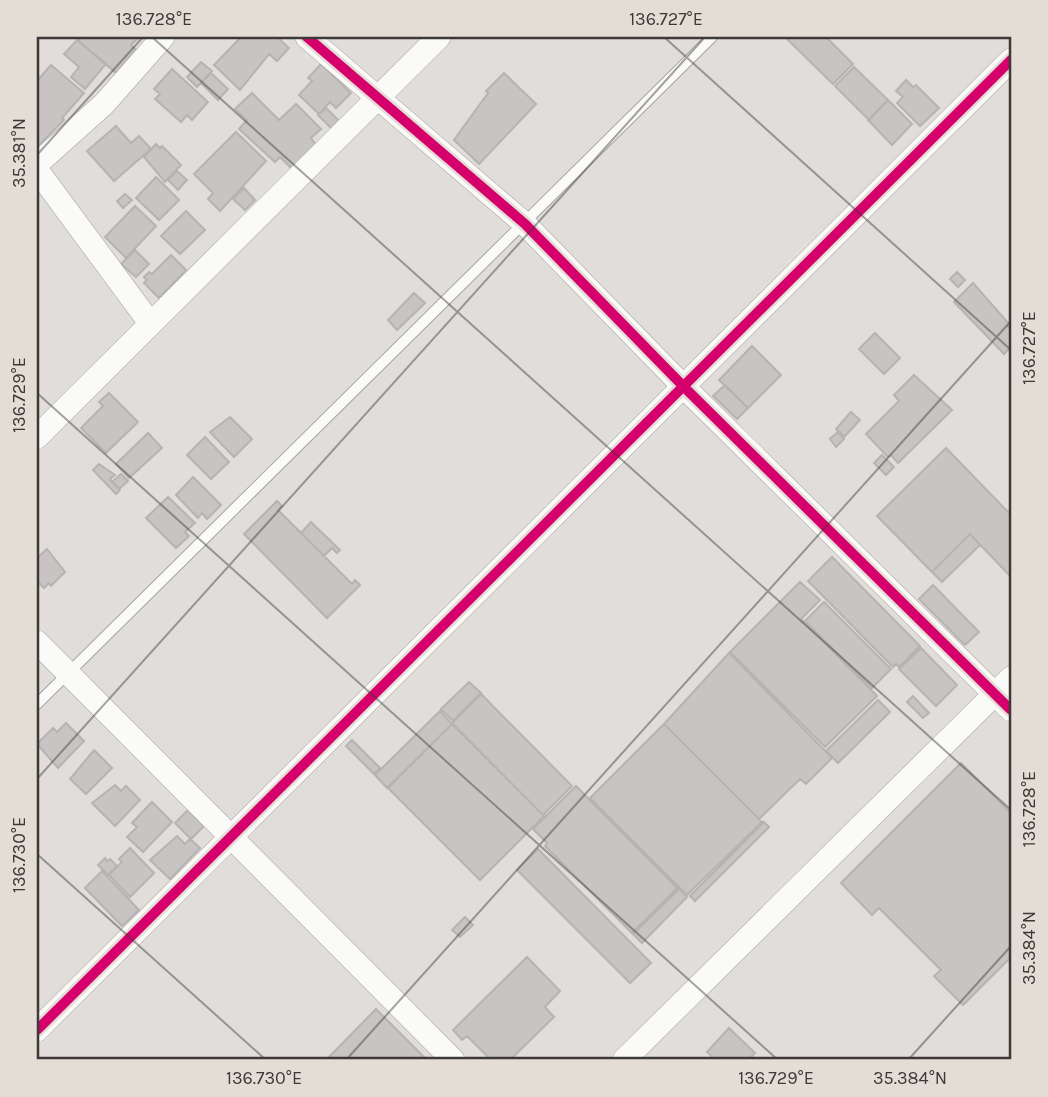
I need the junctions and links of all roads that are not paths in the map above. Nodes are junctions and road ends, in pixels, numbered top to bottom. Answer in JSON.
{"nodes":[{"id":1,"x":163,"y":37,"type":"edge"},
{"id":2,"x":307,"y":37,"type":"edge"},
{"id":3,"x":439,"y":37,"type":"edge"},
{"id":4,"x":712,"y":37,"type":"edge"},
{"id":5,"x":1011,"y":60,"type":"edge"},
{"id":6,"x":378,"y":98,"type":"junction"},
{"id":7,"x":37,"y":164,"type":"edge"},
{"id":8,"x":37,"y":170,"type":"edge"},
{"id":9,"x":525,"y":224,"type":"junction"},
{"id":10,"x":150,"y":323,"type":"junction"},
{"id":11,"x":684,"y":387,"type":"junction"},
{"id":12,"x":37,"y":437,"type":"edge"},
{"id":13,"x":37,"y":642,"type":"edge"},
{"id":14,"x":68,"y":673,"type":"junction"},
{"id":15,"x":1006,"y":694,"type":"edge"},
{"id":16,"x":37,"y":704,"type":"edge"},
{"id":17,"x":230,"y":836,"type":"junction"},
{"id":18,"x":37,"y":1030,"type":"edge"},
{"id":19,"x":453,"y":1060,"type":"edge"},
{"id":20,"x":624,"y":1060,"type":"edge"}],
"edges":[{"from":1,"to":7,"type":"street"},
{"from":2,"to":6,"type":"street"},
{"from":3,"to":6,"type":"street"},
{"from":4,"to":9,"type":"lane"},
{"from":5,"to":11,"type":"street"},
{"from":6,"to":9,"type":"street"},
{"from":6,"to":10,"type":"street"},
{"from":8,"to":10,"type":"street"},
{"from":9,"to":11,"type":"street"},
{"from":9,"to":14,"type":"lane"},
{"from":10,"to":12,"type":"street"},
{"from":11,"to":15,"type":"street"},
{"from":11,"to":17,"type":"street"},
{"from":13,"to":14,"type":"street"},
{"from":14,"to":16,"type":"lane"},
{"from":14,"to":17,"type":"street"},
{"from":15,"to":20,"type":"street"},
{"from":17,"to":18,"type":"street"},
{"from":17,"to":19,"type":"street"}]}
